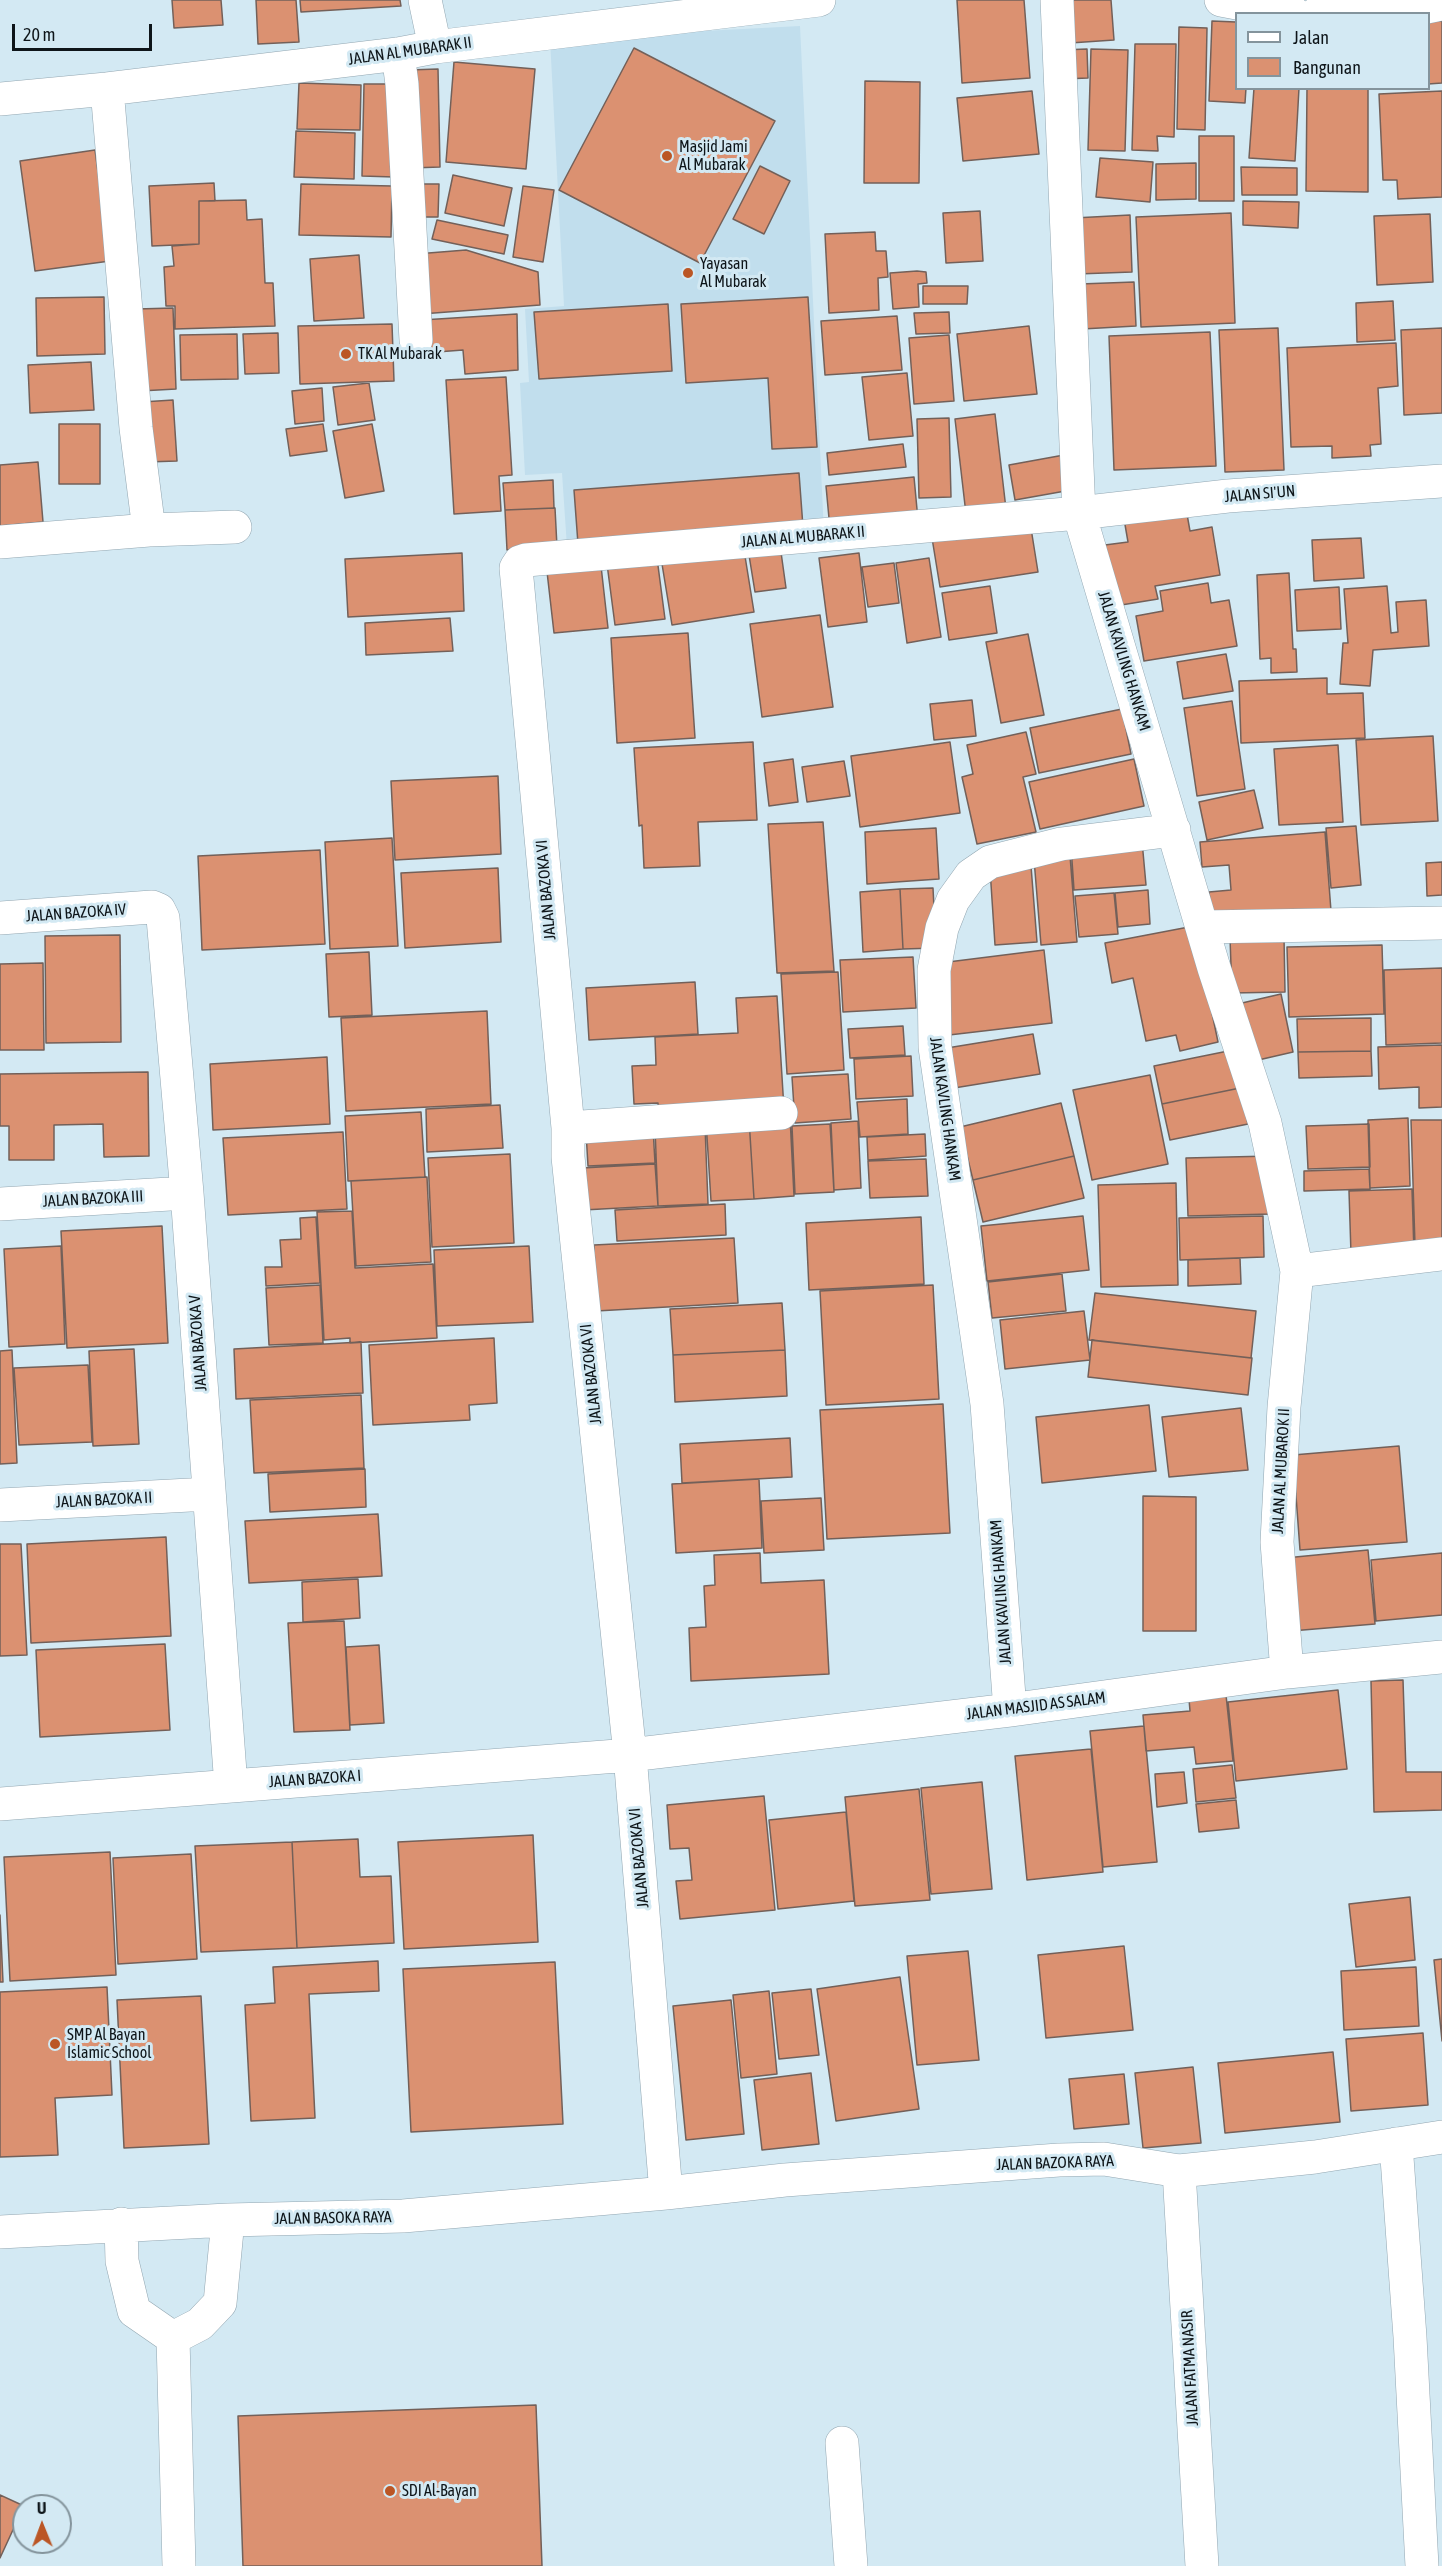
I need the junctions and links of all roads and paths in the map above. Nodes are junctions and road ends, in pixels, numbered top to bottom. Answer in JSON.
{"nodes":[{"id":1,"x":426,"y":0,"type":"edge"},
{"id":2,"x":819,"y":0,"type":"edge"},
{"id":3,"x":1057,"y":0,"type":"edge"},
{"id":4,"x":1223,"y":0,"type":"edge"},
{"id":5,"x":1442,"y":4,"type":"edge"},
{"id":6,"x":1285,"y":12,"type":"edge"},
{"id":7,"x":1364,"y":12,"type":"edge"},
{"id":8,"x":435,"y":47,"type":"junction"},
{"id":9,"x":398,"y":54,"type":"junction"},
{"id":10,"x":107,"y":89,"type":"junction"},
{"id":11,"x":0,"y":99,"type":"edge"},
{"id":12,"x":416,"y":340,"type":"dead end"},
{"id":13,"x":1442,"y":481,"type":"edge"},
{"id":14,"x":1079,"y":513,"type":"junction"},
{"id":15,"x":235,"y":527,"type":"dead end"},
{"id":16,"x":149,"y":530,"type":"junction"},
{"id":17,"x":0,"y":542,"type":"edge"},
{"id":18,"x":526,"y":560,"type":"joint"},
{"id":19,"x":1174,"y":830,"type":"junction"},
{"id":20,"x":152,"y":907,"type":"joint"},
{"id":21,"x":0,"y":918,"type":"edge"},
{"id":22,"x":1442,"y":923,"type":"edge"},
{"id":23,"x":1203,"y":927,"type":"junction"},
{"id":24,"x":781,"y":1113,"type":"dead end"},
{"id":25,"x":568,"y":1128,"type":"junction"},
{"id":26,"x":187,"y":1193,"type":"junction"},
{"id":27,"x":0,"y":1204,"type":"edge"},
{"id":28,"x":1442,"y":1254,"type":"edge"},
{"id":29,"x":1297,"y":1271,"type":"junction"},
{"id":30,"x":209,"y":1494,"type":"junction"},
{"id":31,"x":0,"y":1505,"type":"edge"},
{"id":32,"x":1442,"y":1657,"type":"edge"},
{"id":33,"x":1287,"y":1672,"type":"junction"},
{"id":34,"x":1010,"y":1710,"type":"junction"},
{"id":35,"x":630,"y":1755,"type":"junction"},
{"id":36,"x":231,"y":1786,"type":"junction"},
{"id":37,"x":0,"y":1804,"type":"edge"},
{"id":38,"x":1442,"y":2137,"type":"edge"},
{"id":39,"x":1396,"y":2144,"type":"junction"},
{"id":40,"x":1179,"y":2170,"type":"junction"},
{"id":41,"x":666,"y":2193,"type":"junction"},
{"id":42,"x":228,"y":2220,"type":"junction"},
{"id":43,"x":121,"y":2224,"type":"junction"},
{"id":44,"x":0,"y":2232,"type":"edge"},
{"id":45,"x":173,"y":2338,"type":"junction"},
{"id":46,"x":842,"y":2443,"type":"dead end"},
{"id":47,"x":179,"y":2566,"type":"edge"},
{"id":48,"x":851,"y":2566,"type":"edge"},
{"id":49,"x":1202,"y":2566,"type":"edge"},
{"id":50,"x":1422,"y":2566,"type":"edge"}],
"edges":[{"from":1,"to":8,"type":"street"},
{"from":2,"to":8,"type":"street","name":"JALAN AL MUBARAK II"},
{"from":3,"to":14,"type":"street","name":"JALAN KAVLING HANKAM"},
{"from":4,"to":6,"type":"street"},
{"from":5,"to":7,"type":"street"},
{"from":8,"to":9,"type":"street","name":"JALAN AL MUBARAK II"},
{"from":9,"to":10,"type":"street","name":"JALAN AL MUBARAK II"},
{"from":9,"to":12,"type":"street"},
{"from":10,"to":11,"type":"street","name":"JALAN AL MUBARAK II"},
{"from":10,"to":16,"type":"street"},
{"from":13,"to":14,"type":"street","name":"JALAN SI'UN"},
{"from":14,"to":18,"type":"street","name":"JALAN AL MUBARAK II"},
{"from":14,"to":19,"type":"street","name":"JALAN KAVLING HANKAM"},
{"from":15,"to":16,"type":"street"},
{"from":16,"to":17,"type":"street"},
{"from":18,"to":25,"type":"street","name":"JALAN BAZOKA VI"},
{"from":19,"to":23,"type":"street","name":"JALAN AL MUBAROK II"},
{"from":19,"to":34,"type":"street","name":"JALAN KAVLING HANKAM"},
{"from":20,"to":21,"type":"street","name":"JALAN BAZOKA IV"},
{"from":20,"to":26,"type":"street","name":"JALAN BAZOKA V"},
{"from":22,"to":23,"type":"street"},
{"from":23,"to":29,"type":"street","name":"JALAN AL MUBAROK II"},
{"from":24,"to":25,"type":"street"},
{"from":25,"to":35,"type":"street","name":"JALAN BAZOKA VI"},
{"from":26,"to":27,"type":"street","name":"JALAN BAZOKA III"},
{"from":26,"to":30,"type":"street","name":"JALAN BAZOKA V"},
{"from":28,"to":29,"type":"street"},
{"from":29,"to":33,"type":"street","name":"JALAN AL MUBAROK II"},
{"from":30,"to":31,"type":"street","name":"JALAN BAZOKA II"},
{"from":30,"to":36,"type":"street","name":"JALAN BAZOKA V"},
{"from":32,"to":33,"type":"street","name":"JALAN MASJID AS SALAM"},
{"from":33,"to":34,"type":"street","name":"JALAN MASJID AS SALAM"},
{"from":34,"to":35,"type":"street","name":"JALAN MASJID AS SALAM"},
{"from":35,"to":36,"type":"street","name":"JALAN BAZOKA I"},
{"from":35,"to":41,"type":"street","name":"JALAN BAZOKA VI"},
{"from":36,"to":37,"type":"street","name":"JALAN BAZOKA I"},
{"from":38,"to":39,"type":"street","name":"JALAN BAZOKA RAYA"},
{"from":39,"to":40,"type":"street","name":"JALAN BAZOKA RAYA"},
{"from":39,"to":50,"type":"street"},
{"from":40,"to":41,"type":"street","name":"JALAN BAZOKA RAYA"},
{"from":40,"to":49,"type":"street","name":"JALAN FATMA NASIR"},
{"from":41,"to":42,"type":"street","name":"JALAN BASOKA RAYA"},
{"from":42,"to":43,"type":"street","name":"JALAN BASOKA RAYA"},
{"from":42,"to":45,"type":"street"},
{"from":43,"to":44,"type":"street","name":"JALAN BASOKA RAYA"},
{"from":43,"to":45,"type":"street"},
{"from":45,"to":47,"type":"street"},
{"from":46,"to":48,"type":"street"}]}
